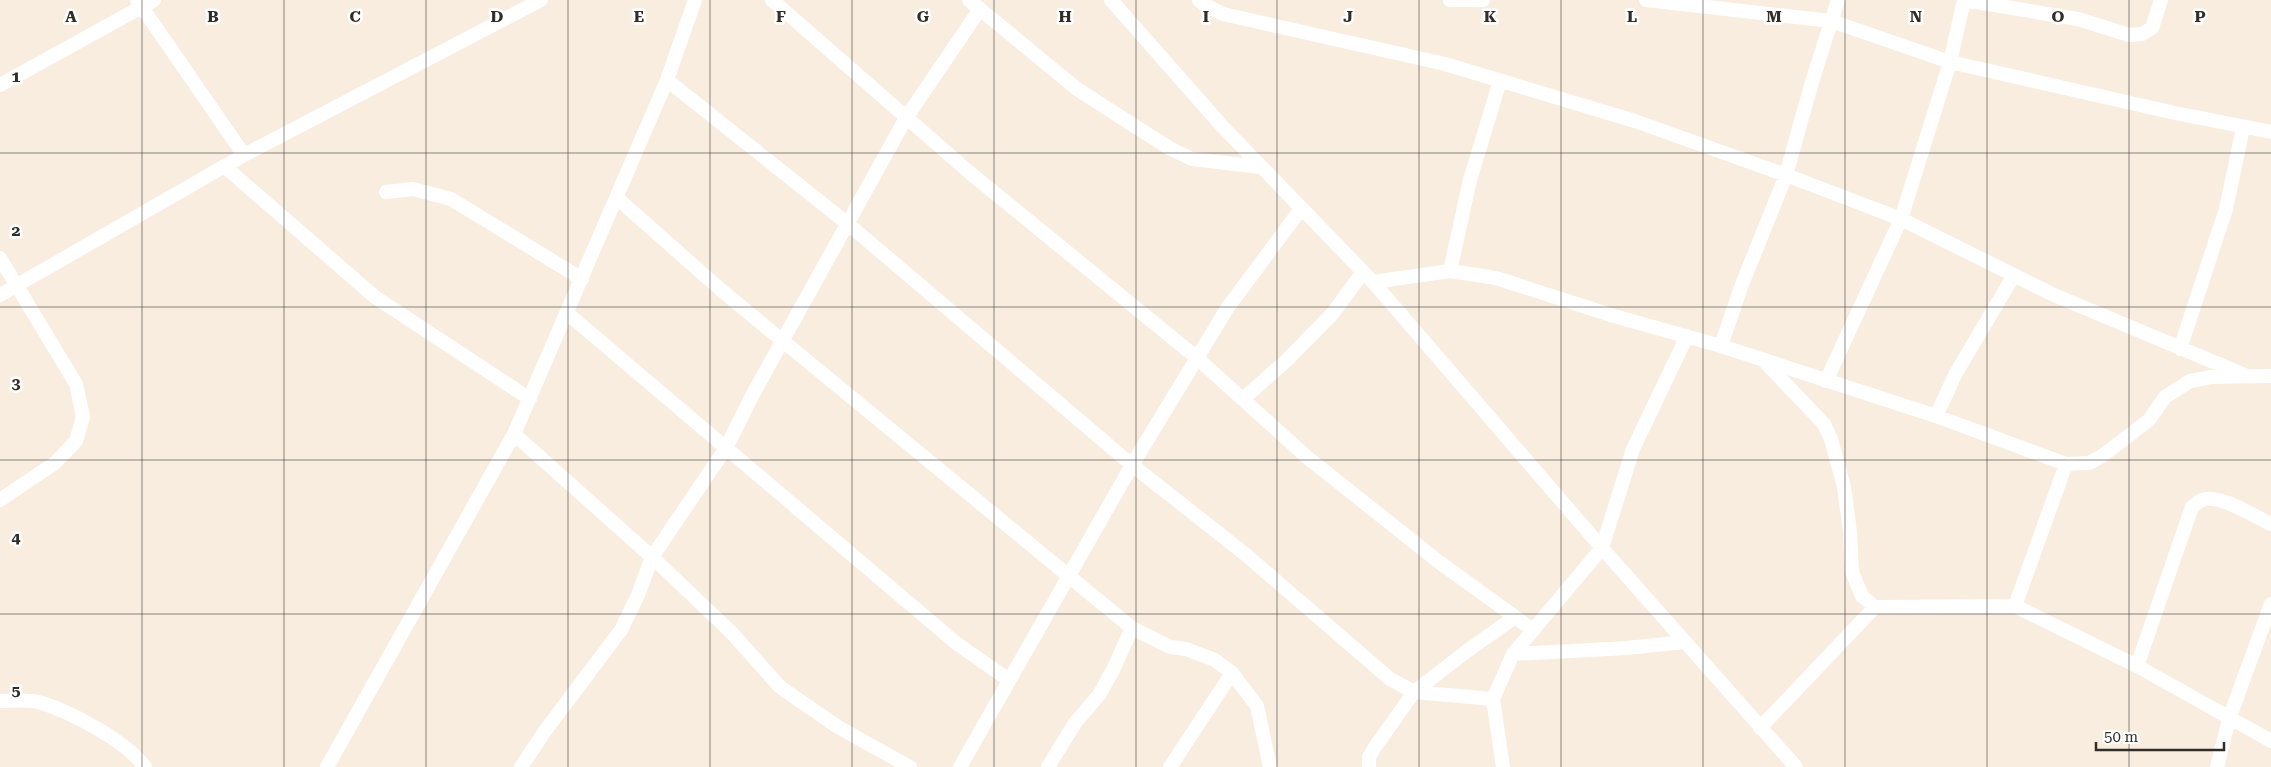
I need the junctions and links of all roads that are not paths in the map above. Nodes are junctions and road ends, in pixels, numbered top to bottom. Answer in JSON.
{"nodes":[{"id":1,"x":154,"y":0,"type":"edge"},
{"id":2,"x":541,"y":0,"type":"edge"},
{"id":3,"x":695,"y":0,"type":"edge"},
{"id":4,"x":772,"y":0,"type":"edge"},
{"id":5,"x":969,"y":0,"type":"edge"},
{"id":6,"x":1111,"y":0,"type":"edge"},
{"id":7,"x":1199,"y":0,"type":"edge"},
{"id":8,"x":1450,"y":0,"type":"edge"},
{"id":9,"x":1484,"y":0,"type":"edge"},
{"id":10,"x":1646,"y":0,"type":"edge"},
{"id":11,"x":1838,"y":0,"type":"edge"},
{"id":12,"x":1964,"y":0,"type":"edge"},
{"id":13,"x":2161,"y":0,"type":"edge"},
{"id":14,"x":139,"y":4,"type":"edge"},
{"id":15,"x":980,"y":9,"type":"junction"},
{"id":16,"x":1832,"y":21,"type":"junction"},
{"id":17,"x":1950,"y":62,"type":"junction"},
{"id":18,"x":667,"y":80,"type":"junction"},
{"id":19,"x":1500,"y":80,"type":"junction"},
{"id":20,"x":0,"y":85,"type":"edge"},
{"id":21,"x":906,"y":118,"type":"junction"},
{"id":22,"x":2243,"y":128,"type":"junction"},
{"id":23,"x":2271,"y":132,"type":"edge"},
{"id":24,"x":244,"y":155,"type":"junction"},
{"id":25,"x":224,"y":166,"type":"junction"},
{"id":26,"x":1262,"y":167,"type":"junction"},
{"id":27,"x":1786,"y":174,"type":"junction"},
{"id":28,"x":386,"y":192,"type":"dead end"},
{"id":29,"x":617,"y":198,"type":"junction"},
{"id":30,"x":1300,"y":209,"type":"junction"},
{"id":31,"x":1901,"y":219,"type":"junction"},
{"id":32,"x":848,"y":224,"type":"junction"},
{"id":33,"x":0,"y":258,"type":"edge"},
{"id":34,"x":1450,"y":271,"type":"junction"},
{"id":35,"x":2014,"y":275,"type":"junction"},
{"id":36,"x":1368,"y":277,"type":"junction"},
{"id":37,"x":582,"y":279,"type":"junction"},
{"id":38,"x":18,"y":285,"type":"junction"},
{"id":39,"x":0,"y":295,"type":"edge"},
{"id":40,"x":567,"y":314,"type":"junction"},
{"id":41,"x":1686,"y":336,"type":"junction"},
{"id":42,"x":783,"y":341,"type":"junction"},
{"id":43,"x":1721,"y":346,"type":"junction"},
{"id":44,"x":2180,"y":349,"type":"junction"},
{"id":45,"x":1197,"y":358,"type":"junction"},
{"id":46,"x":1764,"y":360,"type":"junction"},
{"id":47,"x":2247,"y":376,"type":"junction"},
{"id":48,"x":2271,"y":376,"type":"edge"},
{"id":49,"x":1826,"y":380,"type":"junction"},
{"id":50,"x":530,"y":399,"type":"junction"},
{"id":51,"x":1243,"y":399,"type":"junction"},
{"id":52,"x":1936,"y":416,"type":"junction"},
{"id":53,"x":514,"y":434,"type":"junction"},
{"id":54,"x":726,"y":448,"type":"junction"},
{"id":55,"x":2066,"y":464,"type":"junction"},
{"id":56,"x":1132,"y":465,"type":"junction"},
{"id":57,"x":0,"y":500,"type":"edge"},
{"id":58,"x":2271,"y":524,"type":"edge"},
{"id":59,"x":1602,"y":548,"type":"junction"},
{"id":60,"x":652,"y":557,"type":"junction"},
{"id":61,"x":1069,"y":576,"type":"junction"},
{"id":62,"x":2271,"y":604,"type":"edge"},
{"id":63,"x":2015,"y":606,"type":"junction"},
{"id":64,"x":1874,"y":607,"type":"junction"},
{"id":65,"x":1515,"y":617,"type":"junction"},
{"id":66,"x":1132,"y":628,"type":"junction"},
{"id":67,"x":1533,"y":630,"type":"junction"},
{"id":68,"x":1684,"y":642,"type":"junction"},
{"id":69,"x":1513,"y":654,"type":"junction"},
{"id":70,"x":2137,"y":666,"type":"junction"},
{"id":71,"x":1232,"y":673,"type":"junction"},
{"id":72,"x":1009,"y":680,"type":"junction"},
{"id":73,"x":1414,"y":692,"type":"junction"},
{"id":74,"x":1493,"y":699,"type":"junction"},
{"id":75,"x":0,"y":701,"type":"edge"},
{"id":76,"x":2229,"y":719,"type":"junction"},
{"id":77,"x":1760,"y":728,"type":"junction"},
{"id":78,"x":2271,"y":741,"type":"edge"},
{"id":79,"x":145,"y":767,"type":"edge"},
{"id":80,"x":327,"y":767,"type":"edge"},
{"id":81,"x":521,"y":767,"type":"edge"},
{"id":82,"x":910,"y":767,"type":"edge"},
{"id":83,"x":960,"y":767,"type":"edge"},
{"id":84,"x":1048,"y":767,"type":"edge"},
{"id":85,"x":1170,"y":767,"type":"edge"},
{"id":86,"x":1270,"y":767,"type":"edge"},
{"id":87,"x":1369,"y":767,"type":"edge"},
{"id":88,"x":1503,"y":767,"type":"edge"},
{"id":89,"x":1796,"y":767,"type":"edge"},
{"id":90,"x":2217,"y":767,"type":"edge"}],
"edges":[{"from":1,"to":14,"type":"street"},
{"from":2,"to":24,"type":"street"},
{"from":3,"to":18,"type":"street"},
{"from":4,"to":21,"type":"street"},
{"from":5,"to":15,"type":"street"},
{"from":6,"to":26,"type":"street"},
{"from":7,"to":19,"type":"street"},
{"from":8,"to":9,"type":"street"},
{"from":10,"to":16,"type":"street"},
{"from":11,"to":16,"type":"street"},
{"from":12,"to":13,"type":"street"},
{"from":12,"to":17,"type":"street"},
{"from":14,"to":20,"type":"street"},
{"from":14,"to":24,"type":"street"},
{"from":15,"to":21,"type":"street"},
{"from":15,"to":26,"type":"street"},
{"from":16,"to":17,"type":"street"},
{"from":16,"to":27,"type":"street"},
{"from":17,"to":22,"type":"street"},
{"from":17,"to":31,"type":"street"},
{"from":18,"to":29,"type":"street"},
{"from":18,"to":32,"type":"street"},
{"from":19,"to":27,"type":"street"},
{"from":19,"to":34,"type":"street"},
{"from":21,"to":32,"type":"street"},
{"from":21,"to":45,"type":"street"},
{"from":22,"to":23,"type":"street"},
{"from":22,"to":44,"type":"street"},
{"from":24,"to":25,"type":"street"},
{"from":25,"to":38,"type":"street"},
{"from":25,"to":50,"type":"street"},
{"from":26,"to":30,"type":"street"},
{"from":27,"to":31,"type":"street"},
{"from":27,"to":43,"type":"street"},
{"from":28,"to":37,"type":"street"},
{"from":29,"to":37,"type":"street"},
{"from":29,"to":42,"type":"street"},
{"from":30,"to":36,"type":"street"},
{"from":30,"to":45,"type":"street"},
{"from":31,"to":35,"type":"street"},
{"from":31,"to":49,"type":"street"},
{"from":32,"to":42,"type":"street"},
{"from":32,"to":56,"type":"street"},
{"from":33,"to":38,"type":"street"},
{"from":34,"to":36,"type":"street"},
{"from":34,"to":41,"type":"street"},
{"from":35,"to":44,"type":"street"},
{"from":35,"to":52,"type":"street"},
{"from":36,"to":51,"type":"street"},
{"from":36,"to":59,"type":"street"},
{"from":37,"to":40,"type":"street"},
{"from":38,"to":39,"type":"street"},
{"from":38,"to":57,"type":"street"},
{"from":40,"to":50,"type":"street"},
{"from":40,"to":54,"type":"street"},
{"from":41,"to":43,"type":"street"},
{"from":41,"to":59,"type":"street"},
{"from":42,"to":54,"type":"street"},
{"from":42,"to":61,"type":"street"},
{"from":43,"to":46,"type":"street"},
{"from":44,"to":47,"type":"street"},
{"from":45,"to":51,"type":"street"},
{"from":45,"to":56,"type":"street"},
{"from":46,"to":49,"type":"street"},
{"from":46,"to":64,"type":"street"},
{"from":47,"to":48,"type":"street"},
{"from":47,"to":55,"type":"street"},
{"from":49,"to":52,"type":"street"},
{"from":50,"to":53,"type":"street"},
{"from":51,"to":65,"type":"street"},
{"from":52,"to":55,"type":"street"},
{"from":53,"to":60,"type":"street"},
{"from":53,"to":80,"type":"street"},
{"from":54,"to":60,"type":"street"},
{"from":54,"to":72,"type":"street"},
{"from":55,"to":63,"type":"street"},
{"from":56,"to":61,"type":"street"},
{"from":56,"to":73,"type":"street"},
{"from":58,"to":70,"type":"street"},
{"from":59,"to":67,"type":"street"},
{"from":59,"to":68,"type":"street"},
{"from":60,"to":81,"type":"street"},
{"from":60,"to":82,"type":"street"},
{"from":61,"to":66,"type":"street"},
{"from":61,"to":72,"type":"street"},
{"from":62,"to":76,"type":"street"},
{"from":63,"to":64,"type":"street"},
{"from":63,"to":70,"type":"street"},
{"from":64,"to":77,"type":"street"},
{"from":65,"to":67,"type":"street"},
{"from":65,"to":73,"type":"street"},
{"from":66,"to":71,"type":"street"},
{"from":66,"to":84,"type":"street"},
{"from":67,"to":69,"type":"street"},
{"from":68,"to":69,"type":"street"},
{"from":68,"to":77,"type":"street"},
{"from":69,"to":74,"type":"street"},
{"from":70,"to":76,"type":"street"},
{"from":71,"to":85,"type":"street"},
{"from":71,"to":86,"type":"street"},
{"from":72,"to":83,"type":"street"},
{"from":73,"to":74,"type":"street"},
{"from":73,"to":87,"type":"street"},
{"from":74,"to":88,"type":"street"},
{"from":75,"to":79,"type":"street"},
{"from":76,"to":78,"type":"street"},
{"from":76,"to":90,"type":"street"},
{"from":77,"to":89,"type":"street"}]}
